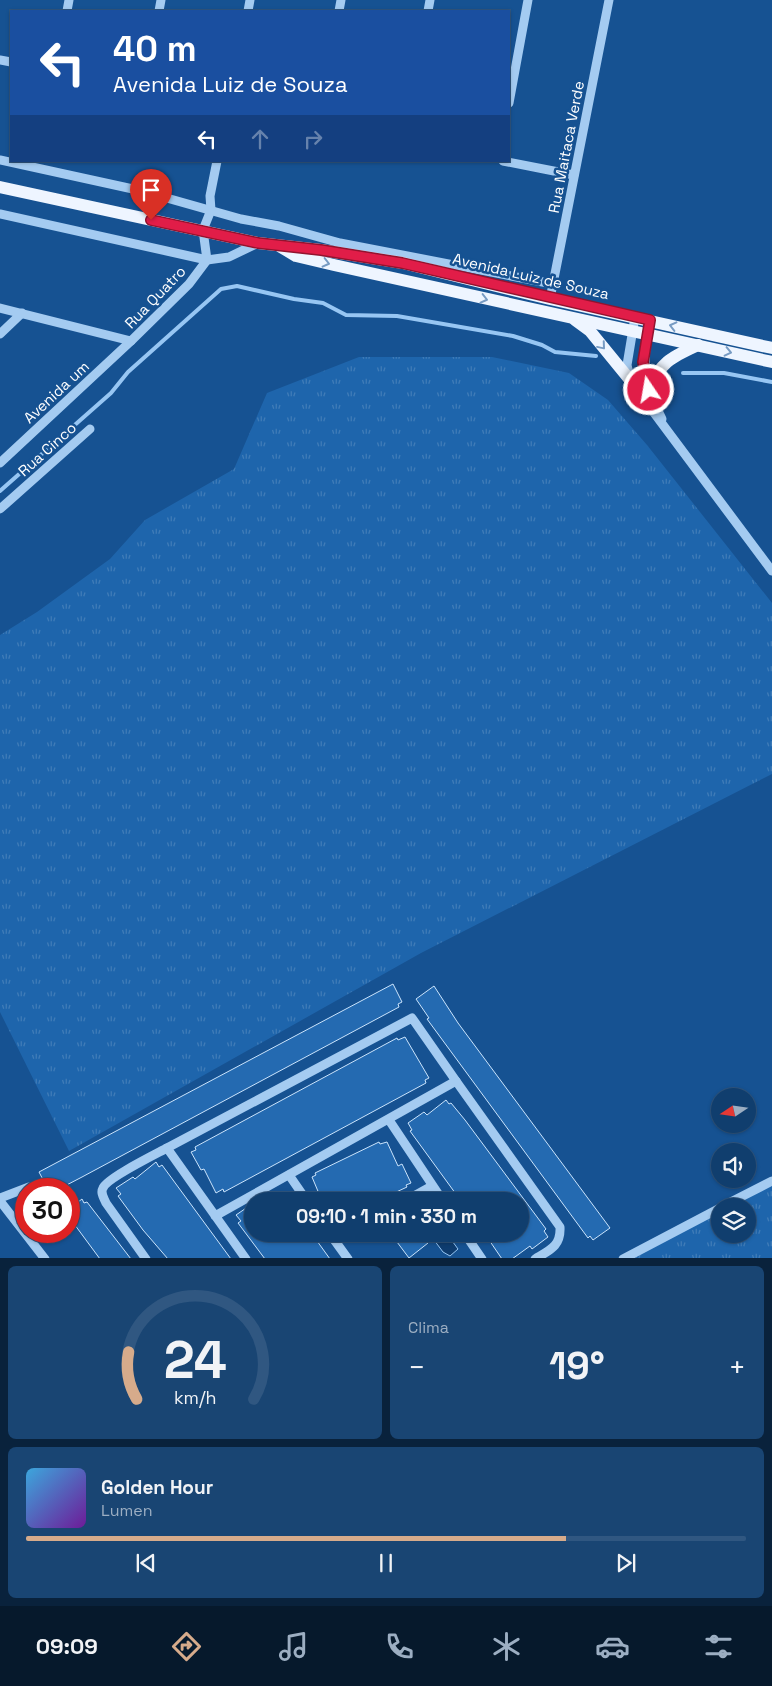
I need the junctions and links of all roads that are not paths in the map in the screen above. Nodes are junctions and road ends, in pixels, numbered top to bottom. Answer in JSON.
{"nodes":[{"id":1,"x":528,"y":0,"type":"edge"},
{"id":2,"x":608,"y":0,"type":"edge"},
{"id":3,"x":510,"y":98,"type":"edge"},
{"id":4,"x":0,"y":160,"type":"edge"},
{"id":5,"x":217,"y":162,"type":"edge"},
{"id":6,"x":508,"y":162,"type":"edge"},
{"id":7,"x":574,"y":176,"type":"junction"},
{"id":8,"x":0,"y":187,"type":"edge"},
{"id":9,"x":211,"y":210,"type":"junction"},
{"id":10,"x":0,"y":214,"type":"edge"},
{"id":11,"x":203,"y":230,"type":"junction"},
{"id":12,"x":258,"y":243,"type":"junction"},
{"id":13,"x":280,"y":247,"type":"junction"},
{"id":14,"x":207,"y":260,"type":"junction"},
{"id":15,"x":553,"y":284,"type":"junction"},
{"id":16,"x":550,"y":299,"type":"junction"},
{"id":17,"x":0,"y":308,"type":"edge"},
{"id":18,"x":22,"y":313,"type":"junction"},
{"id":19,"x":571,"y":317,"type":"junction"},
{"id":20,"x":635,"y":317,"type":"junction"},
{"id":21,"x":650,"y":320,"type":"junction"},
{"id":22,"x":632,"y":331,"type":"junction"},
{"id":23,"x":0,"y":334,"type":"edge"},
{"id":24,"x":648,"y":334,"type":"junction"},
{"id":25,"x":131,"y":341,"type":"junction"},
{"id":26,"x":698,"y":345,"type":"junction"},
{"id":27,"x":772,"y":348,"type":"edge"},
{"id":28,"x":772,"y":362,"type":"edge"},
{"id":29,"x":630,"y":380,"type":"junction"},
{"id":30,"x":649,"y":390,"type":"junction"},
{"id":31,"x":90,"y":429,"type":"dead end"},
{"id":32,"x":669,"y":435,"type":"junction"},
{"id":33,"x":0,"y":463,"type":"edge"},
{"id":34,"x":0,"y":509,"type":"edge"},
{"id":35,"x":772,"y":571,"type":"edge"},
{"id":36,"x":456,"y":1081,"type":"junction"},
{"id":37,"x":390,"y":1120,"type":"junction"},
{"id":38,"x":167,"y":1148,"type":"junction"},
{"id":39,"x":289,"y":1175,"type":"junction"},
{"id":40,"x":772,"y":1181,"type":"edge"},
{"id":41,"x":432,"y":1186,"type":"junction"},
{"id":42,"x":301,"y":1192,"type":"edge"},
{"id":43,"x":421,"y":1192,"type":"edge"},
{"id":44,"x":436,"y":1192,"type":"edge"},
{"id":45,"x":15,"y":1193,"type":"edge"},
{"id":46,"x":739,"y":1198,"type":"edge"},
{"id":47,"x":0,"y":1200,"type":"edge"},
{"id":48,"x":711,"y":1213,"type":"edge"},
{"id":49,"x":215,"y":1216,"type":"junction"},
{"id":50,"x":337,"y":1242,"type":"edge"},
{"id":51,"x":471,"y":1242,"type":"edge"},
{"id":52,"x":45,"y":1258,"type":"edge"},
{"id":53,"x":146,"y":1258,"type":"edge"},
{"id":54,"x":246,"y":1258,"type":"edge"},
{"id":55,"x":348,"y":1258,"type":"edge"},
{"id":56,"x":482,"y":1258,"type":"edge"},
{"id":57,"x":535,"y":1258,"type":"edge"},
{"id":58,"x":623,"y":1258,"type":"edge"}],
"edges":[{"from":1,"to":3,"type":"street"},
{"from":2,"to":7,"type":"street","name":"Rua Maitaca Verde"},
{"from":4,"to":9,"type":"street"},
{"from":5,"to":9,"type":"street"},
{"from":6,"to":7,"type":"street"},
{"from":7,"to":15,"type":"street","name":"Rua Maitaca Verde"},
{"from":8,"to":11,"type":"main road","name":"Avenida Luiz de Souza"},
{"from":9,"to":11,"type":"street"},
{"from":9,"to":15,"type":"street"},
{"from":10,"to":14,"type":"street"},
{"from":11,"to":12,"type":"main road","name":"Avenida Luiz de Souza"},
{"from":11,"to":14,"type":"street","name":"Rua Quatro"},
{"from":12,"to":13,"type":"main road","name":"Avenida Luiz de Souza"},
{"from":12,"to":14,"type":"street"},
{"from":13,"to":16,"type":"main road","name":"Avenida Luiz de Souza"},
{"from":13,"to":19,"type":"main road","name":"Avenida Luiz de Souza","one_way":true},
{"from":14,"to":25,"type":"street","name":"Rua Quatro"},
{"from":15,"to":16,"type":"street","name":"Rua Maitaca Verde"},
{"from":16,"to":20,"type":"main road","name":"Avenida Luiz de Souza"},
{"from":17,"to":18,"type":"street","name":"Rua Quatro"},
{"from":18,"to":23,"type":"street"},
{"from":18,"to":25,"type":"street","name":"Rua Quatro"},
{"from":19,"to":22,"type":"main road","name":"Avenida Luiz de Souza"},
{"from":19,"to":29,"type":"main road","one_way":true},
{"from":20,"to":21,"type":"main road","name":"Avenida Luiz de Souza"},
{"from":20,"to":22,"type":"street"},
{"from":21,"to":24,"type":"street"},
{"from":27,"to":21,"type":"main road","name":"Avenida Luiz de Souza","one_way":true},
{"from":22,"to":24,"type":"main road","name":"Avenida Luiz de Souza"},
{"from":22,"to":29,"type":"street"},
{"from":24,"to":26,"type":"main road","name":"Avenida Luiz de Souza"},
{"from":24,"to":30,"type":"street"},
{"from":25,"to":33,"type":"street","name":"Avenida um"},
{"from":26,"to":28,"type":"main road","name":"Avenida Luiz de Souza","one_way":true},
{"from":26,"to":30,"type":"main road"},
{"from":29,"to":32,"type":"street"},
{"from":30,"to":32,"type":"street"},
{"from":31,"to":34,"type":"street","name":"Rua Cinco"},
{"from":32,"to":35,"type":"street"},
{"from":36,"to":37,"type":"street"},
{"from":36,"to":38,"type":"street"},
{"from":36,"to":57,"type":"street"},
{"from":37,"to":39,"type":"street"},
{"from":37,"to":41,"type":"street"},
{"from":38,"to":49,"type":"street"},
{"from":38,"to":53,"type":"street"},
{"from":39,"to":42,"type":"street"},
{"from":39,"to":49,"type":"street"},
{"from":40,"to":46,"type":"street"},
{"from":41,"to":43,"type":"street"},
{"from":41,"to":44,"type":"street"},
{"from":45,"to":47,"type":"street"},
{"from":47,"to":52,"type":"street"},
{"from":48,"to":58,"type":"street"},
{"from":49,"to":54,"type":"street"},
{"from":50,"to":55,"type":"street"},
{"from":51,"to":56,"type":"street"}]}
